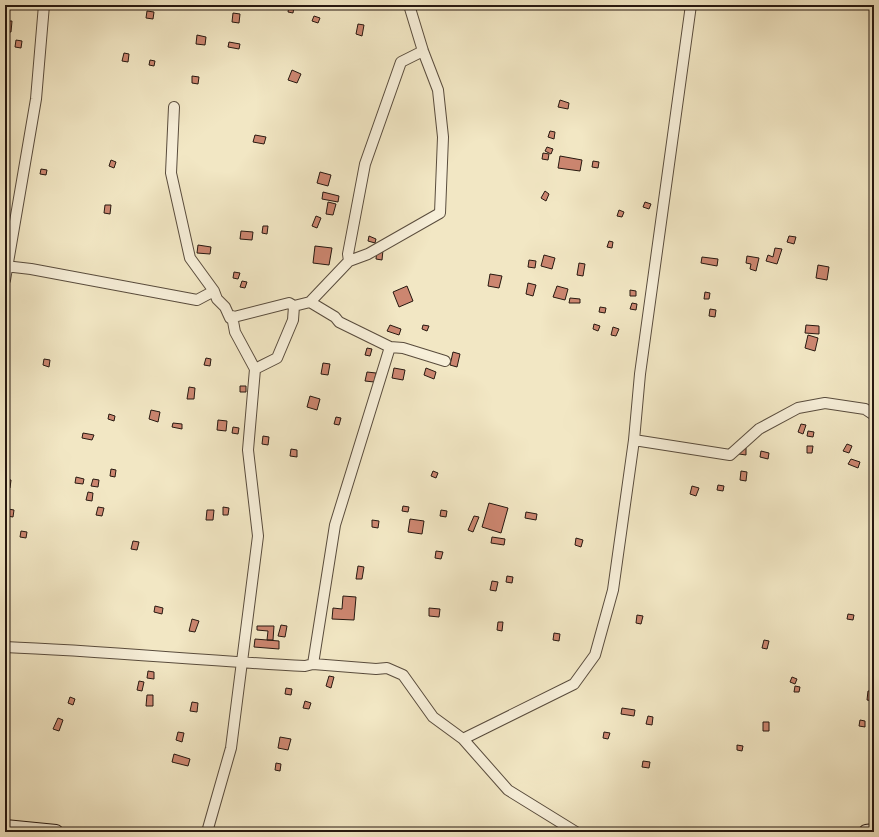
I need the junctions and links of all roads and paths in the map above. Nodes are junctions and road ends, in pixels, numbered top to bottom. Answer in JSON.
{"nodes":[{"id":1,"x":44,"y":5,"type":"edge"},
{"id":2,"x":409,"y":5,"type":"edge"},
{"id":3,"x":691,"y":5,"type":"edge"},
{"id":4,"x":423,"y":51,"type":"junction"},
{"id":5,"x":174,"y":107,"type":"dead end"},
{"id":6,"x":349,"y":261,"type":"junction"},
{"id":7,"x":7,"y":267,"type":"edge"},
{"id":8,"x":5,"y":280,"type":"edge"},
{"id":9,"x":214,"y":291,"type":"junction"},
{"id":10,"x":310,"y":302,"type":"junction"},
{"id":11,"x":294,"y":306,"type":"junction"},
{"id":12,"x":231,"y":317,"type":"junction"},
{"id":13,"x":390,"y":347,"type":"junction"},
{"id":14,"x":445,"y":361,"type":"dead end"},
{"id":15,"x":254,"y":369,"type":"junction"},
{"id":16,"x":874,"y":415,"type":"edge"},
{"id":17,"x":634,"y":440,"type":"junction"},
{"id":18,"x":5,"y":647,"type":"edge"},
{"id":19,"x":242,"y":662,"type":"junction"},
{"id":20,"x":313,"y":664,"type":"junction"},
{"id":21,"x":463,"y":739,"type":"junction"},
{"id":22,"x":5,"y":827,"type":"edge"},
{"id":23,"x":874,"y":831,"type":"edge"},
{"id":24,"x":48,"y":832,"type":"edge"},
{"id":25,"x":207,"y":832,"type":"edge"},
{"id":26,"x":576,"y":832,"type":"edge"},
{"id":27,"x":866,"y":832,"type":"edge"}],
"edges":[{"from":1,"to":7,"type":"street"},
{"from":2,"to":4,"type":"street"},
{"from":3,"to":17,"type":"street"},
{"from":4,"to":6,"type":"street"},
{"from":4,"to":6,"type":"street"},
{"from":5,"to":9,"type":"street"},
{"from":6,"to":10,"type":"street"},
{"from":7,"to":8,"type":"street"},
{"from":7,"to":9,"type":"street"},
{"from":9,"to":12,"type":"street"},
{"from":10,"to":11,"type":"street"},
{"from":10,"to":13,"type":"street"},
{"from":11,"to":12,"type":"street"},
{"from":11,"to":15,"type":"street"},
{"from":12,"to":15,"type":"street"},
{"from":13,"to":14,"type":"street"},
{"from":13,"to":20,"type":"street"},
{"from":15,"to":19,"type":"street"},
{"from":16,"to":17,"type":"street"},
{"from":17,"to":21,"type":"street"},
{"from":18,"to":19,"type":"street"},
{"from":19,"to":20,"type":"street"},
{"from":19,"to":25,"type":"street"},
{"from":20,"to":21,"type":"street"},
{"from":21,"to":26,"type":"street"},
{"from":22,"to":24,"type":"main road"},
{"from":23,"to":27,"type":"main road"}]}
